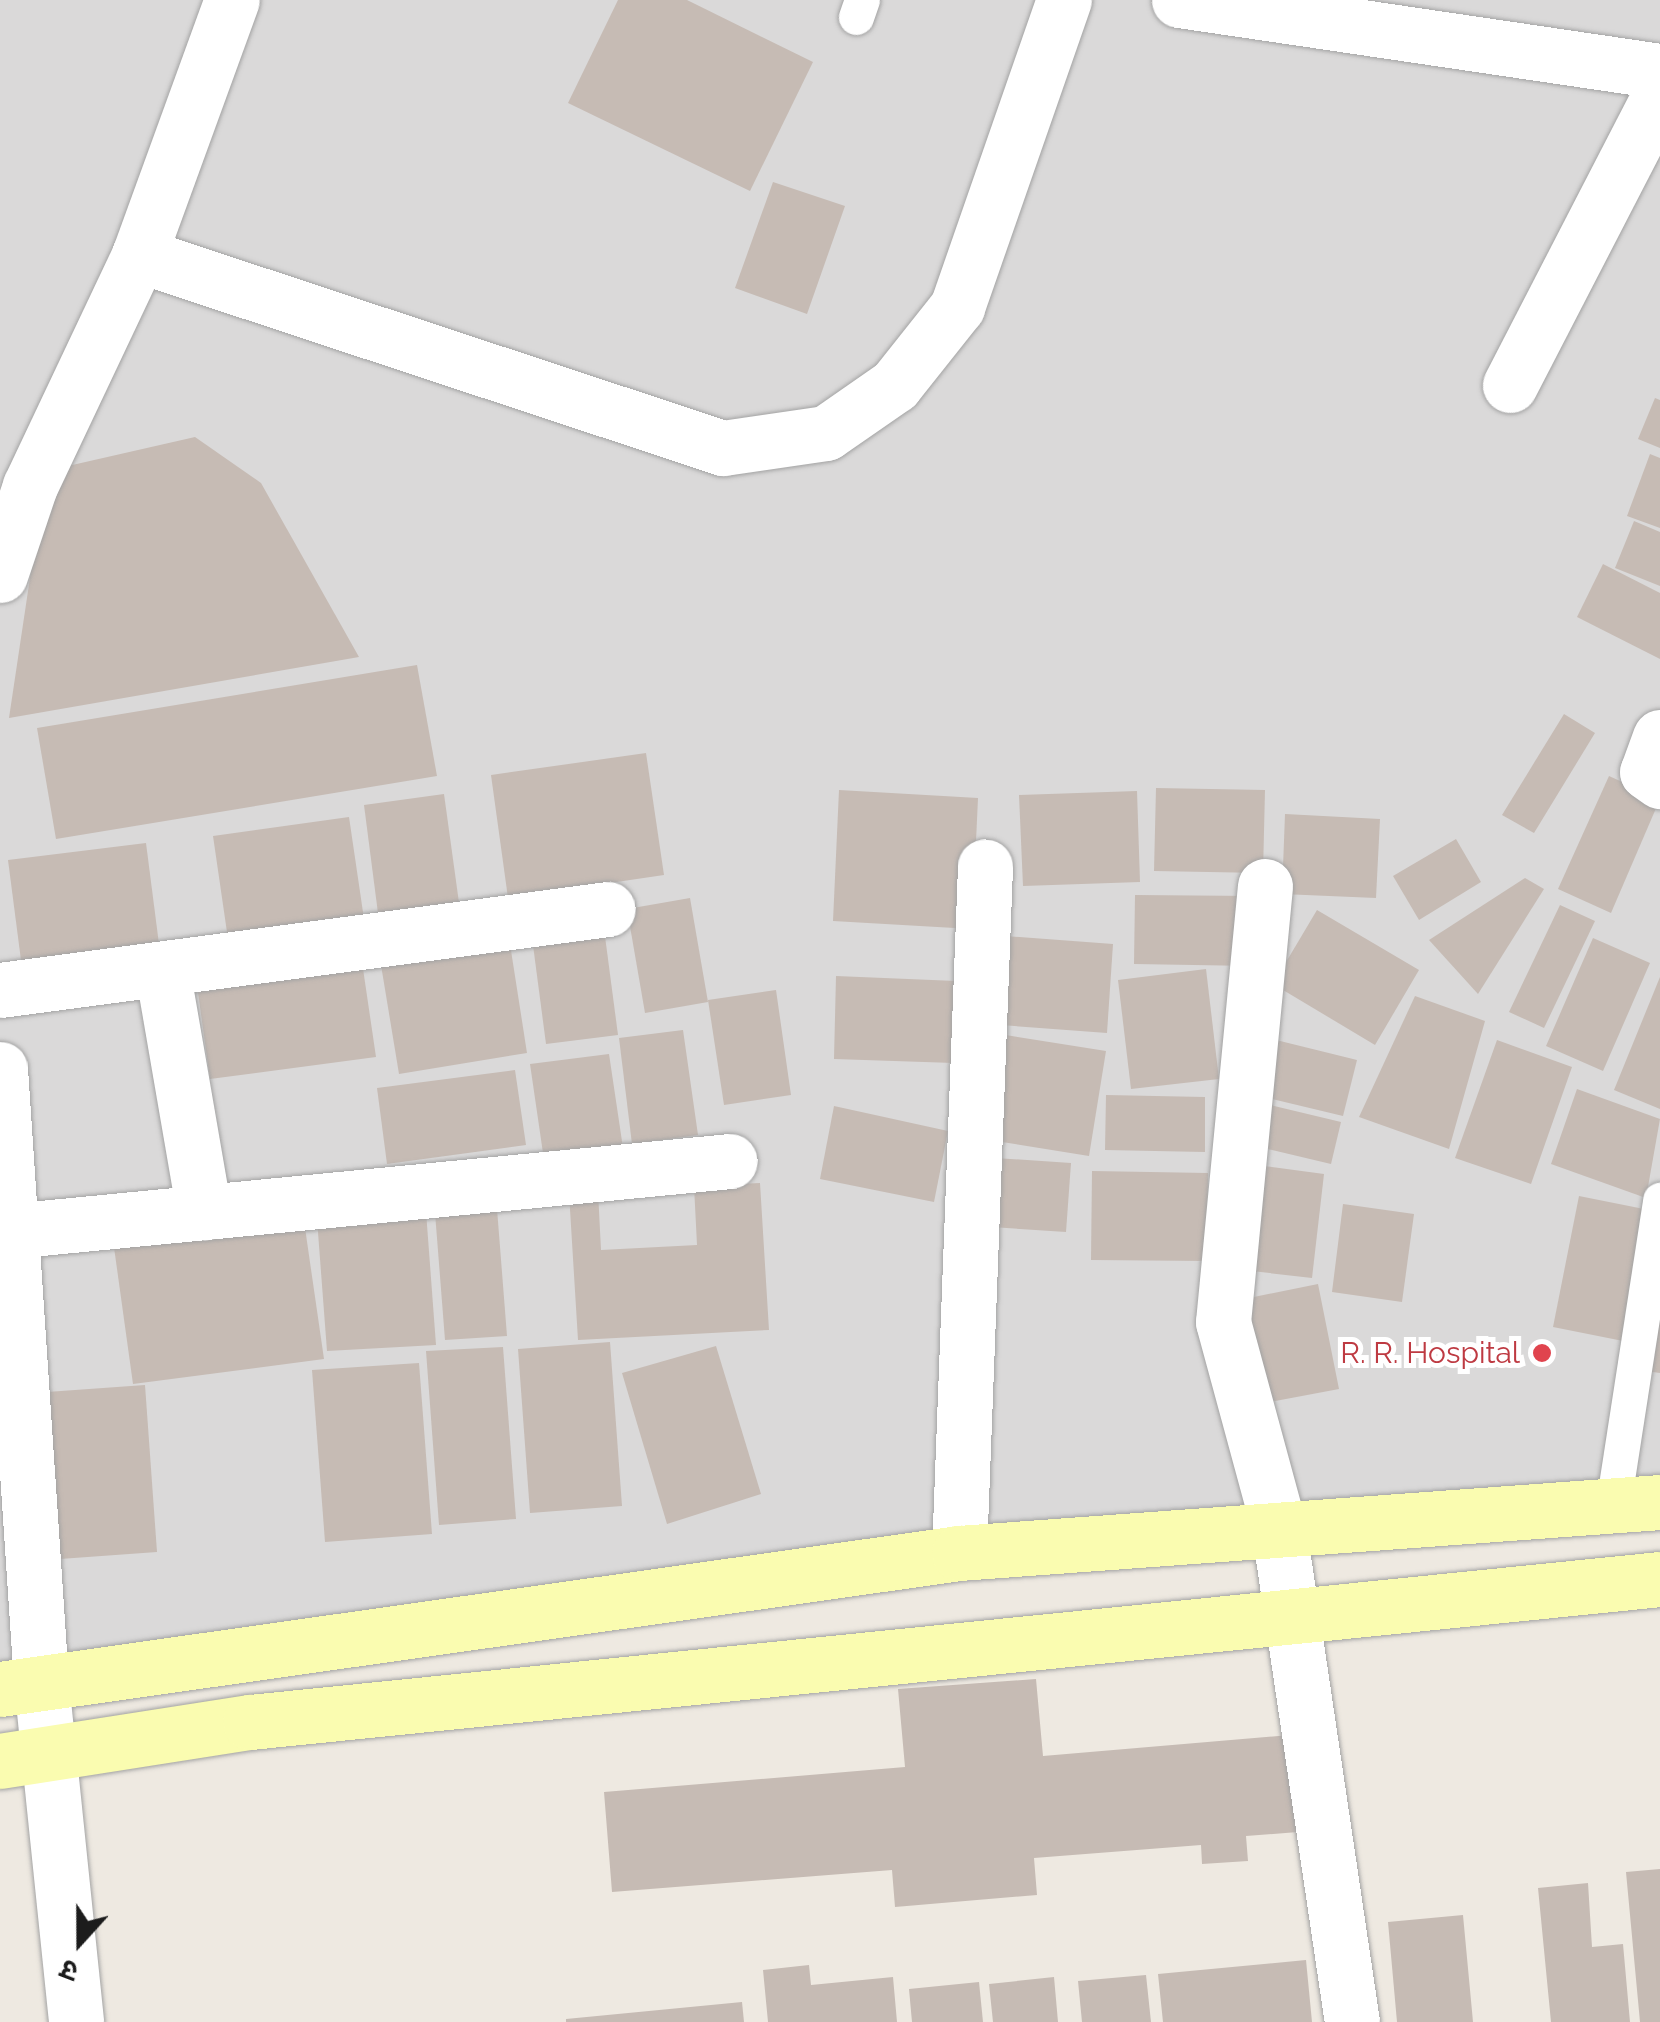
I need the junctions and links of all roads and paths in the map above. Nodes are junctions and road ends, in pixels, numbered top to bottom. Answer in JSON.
{"nodes":[{"id":1,"x":232,"y":0,"type":"edge"},
{"id":2,"x":1064,"y":0,"type":"edge"},
{"id":3,"x":1179,"y":0,"type":"edge"},
{"id":4,"x":1660,"y":71,"type":"edge"},
{"id":5,"x":1660,"y":94,"type":"edge"},
{"id":6,"x":139,"y":254,"type":"junction"},
{"id":7,"x":1510,"y":385,"type":"dead end"},
{"id":8,"x":5,"y":541,"type":"edge"},
{"id":9,"x":1660,"y":737,"type":"edge"},
{"id":10,"x":1660,"y":781,"type":"edge"},
{"id":11,"x":984,"y":866,"type":"dead end"},
{"id":12,"x":1265,"y":886,"type":"dead end"},
{"id":13,"x":608,"y":910,"type":"dead end"},
{"id":14,"x":162,"y":969,"type":"junction"},
{"id":15,"x":0,"y":990,"type":"edge"},
{"id":16,"x":0,"y":1069,"type":"edge"},
{"id":17,"x":730,"y":1160,"type":"dead end"},
{"id":18,"x":1660,"y":1200,"type":"edge"},
{"id":19,"x":204,"y":1212,"type":"junction"},
{"id":20,"x":10,"y":1231,"type":"junction"},
{"id":21,"x":1637,"y":1503,"type":"edge"},
{"id":22,"x":1278,"y":1524,"type":"junction"},
{"id":23,"x":959,"y":1553,"type":"junction"},
{"id":24,"x":1660,"y":1580,"type":"edge"},
{"id":25,"x":1292,"y":1614,"type":"junction"},
{"id":26,"x":21,"y":1686,"type":"edge"},
{"id":27,"x":24,"y":1757,"type":"edge"},
{"id":28,"x":76,"y":2022,"type":"edge"},
{"id":29,"x":1352,"y":2022,"type":"edge"}],
"edges":[{"from":1,"to":6,"type":"street"},
{"from":2,"to":6,"type":"street"},
{"from":3,"to":4,"type":"street"},
{"from":5,"to":7,"type":"street"},
{"from":6,"to":8,"type":"street"},
{"from":9,"to":10,"type":"street"},
{"from":11,"to":23,"type":"street"},
{"from":12,"to":22,"type":"street"},
{"from":13,"to":14,"type":"street"},
{"from":14,"to":15,"type":"street"},
{"from":14,"to":19,"type":"street"},
{"from":16,"to":20,"type":"street"},
{"from":17,"to":19,"type":"street"},
{"from":18,"to":21,"type":"lane"},
{"from":19,"to":20,"type":"street"},
{"from":20,"to":26,"type":"street"},
{"from":21,"to":22,"type":"main road"},
{"from":22,"to":23,"type":"main road"},
{"from":22,"to":25,"type":"street"},
{"from":23,"to":26,"type":"main road"},
{"from":24,"to":25,"type":"main road"},
{"from":25,"to":27,"type":"main road"},
{"from":25,"to":29,"type":"street"},
{"from":26,"to":27,"type":"street"},
{"from":27,"to":28,"type":"street"}]}
